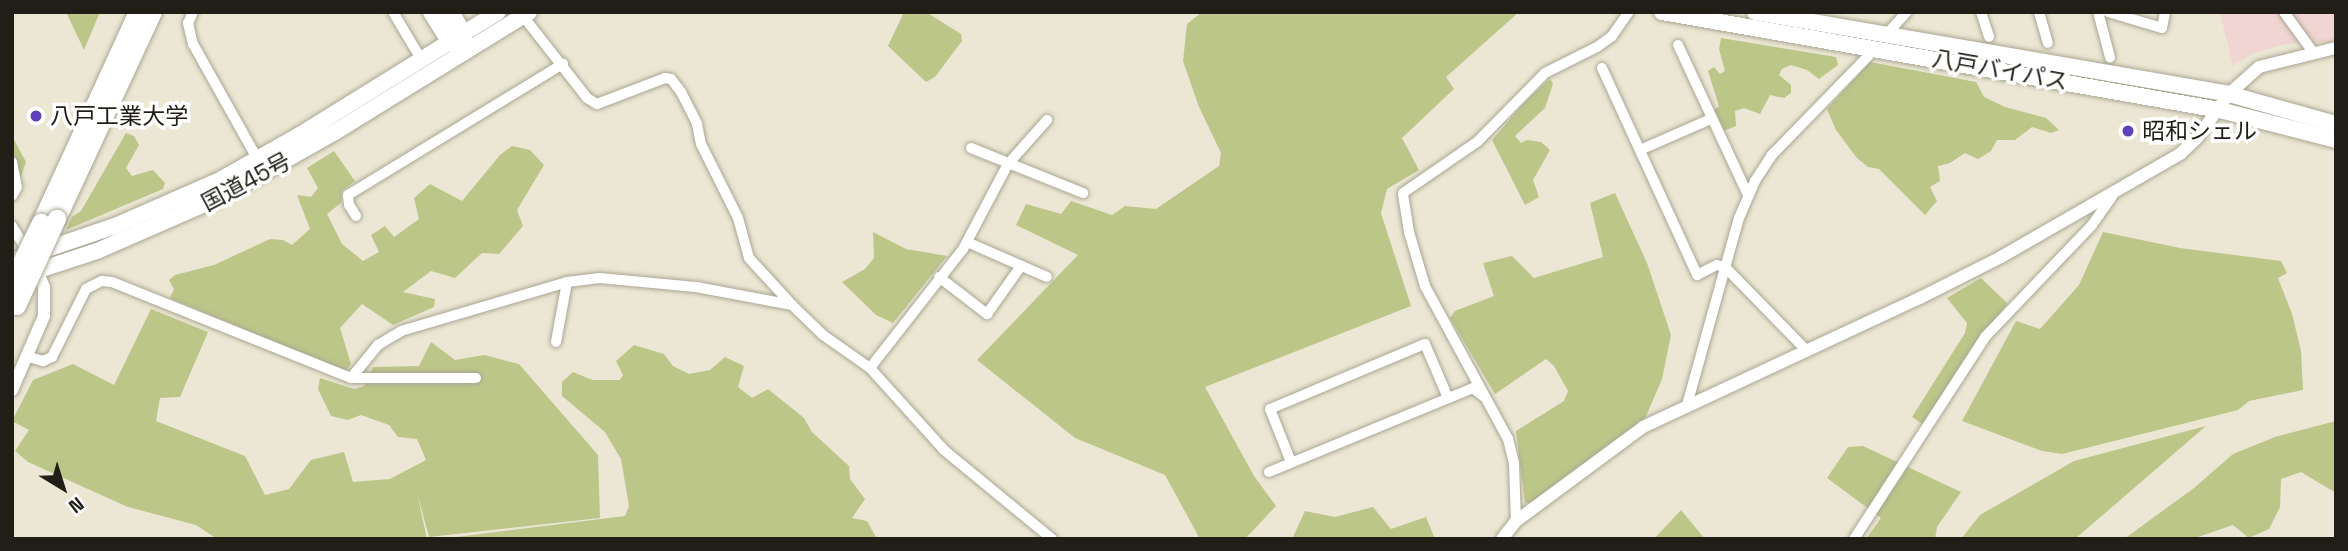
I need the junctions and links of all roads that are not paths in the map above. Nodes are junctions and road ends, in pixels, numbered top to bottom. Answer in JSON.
{"nodes":[{"id":1,"x":131,"y":12,"type":"edge"},
{"id":2,"x":138,"y":12,"type":"edge"},
{"id":3,"x":153,"y":12,"type":"edge"},
{"id":4,"x":165,"y":12,"type":"edge"},
{"id":5,"x":193,"y":12,"type":"edge"},
{"id":6,"x":393,"y":12,"type":"edge"},
{"id":7,"x":432,"y":12,"type":"edge"},
{"id":8,"x":450,"y":12,"type":"edge"},
{"id":9,"x":498,"y":12,"type":"edge"},
{"id":10,"x":1629,"y":12,"type":"edge"},
{"id":11,"x":1662,"y":12,"type":"edge"},
{"id":12,"x":1755,"y":12,"type":"edge"},
{"id":13,"x":1907,"y":12,"type":"edge"},
{"id":14,"x":1981,"y":12,"type":"edge"},
{"id":15,"x":2039,"y":12,"type":"edge"},
{"id":16,"x":2098,"y":12,"type":"edge"},
{"id":17,"x":2108,"y":12,"type":"edge"},
{"id":18,"x":2165,"y":12,"type":"edge"},
{"id":19,"x":2284,"y":12,"type":"edge"},
{"id":20,"x":526,"y":14,"type":"edge"},
{"id":21,"x":1886,"y":35,"type":"junction"},
{"id":22,"x":1989,"y":37,"type":"dead end"},
{"id":23,"x":459,"y":42,"type":"junction"},
{"id":24,"x":2048,"y":43,"type":"dead end"},
{"id":25,"x":1678,"y":45,"type":"dead end"},
{"id":26,"x":2336,"y":48,"type":"edge"},
{"id":27,"x":1875,"y":49,"type":"junction"},
{"id":28,"x":2313,"y":52,"type":"junction"},
{"id":29,"x":2110,"y":57,"type":"dead end"},
{"id":30,"x":421,"y":59,"type":"junction"},
{"id":31,"x":563,"y":64,"type":"junction"},
{"id":32,"x":1602,"y":68,"type":"dead end"},
{"id":33,"x":107,"y":78,"type":"junction"},
{"id":34,"x":2230,"y":94,"type":"junction"},
{"id":35,"x":2220,"y":110,"type":"junction"},
{"id":36,"x":1712,"y":119,"type":"junction"},
{"id":37,"x":1047,"y":120,"type":"dead end"},
{"id":38,"x":2336,"y":124,"type":"edge"},
{"id":39,"x":2336,"y":140,"type":"edge"},
{"id":40,"x":971,"y":148,"type":"dead end"},
{"id":41,"x":1640,"y":150,"type":"junction"},
{"id":42,"x":258,"y":160,"type":"junction"},
{"id":43,"x":12,"y":162,"type":"edge"},
{"id":44,"x":1008,"y":164,"type":"junction"},
{"id":45,"x":81,"y":170,"type":"junction"},
{"id":46,"x":1083,"y":193,"type":"dead end"},
{"id":47,"x":1748,"y":195,"type":"junction"},
{"id":48,"x":12,"y":196,"type":"edge"},
{"id":49,"x":2112,"y":196,"type":"junction"},
{"id":50,"x":356,"y":216,"type":"dead end"},
{"id":51,"x":49,"y":221,"type":"junction"},
{"id":52,"x":12,"y":226,"type":"edge"},
{"id":53,"x":967,"y":242,"type":"junction"},
{"id":54,"x":30,"y":256,"type":"junction"},
{"id":55,"x":12,"y":261,"type":"edge"},
{"id":56,"x":1021,"y":266,"type":"junction"},
{"id":57,"x":1725,"y":267,"type":"junction"},
{"id":58,"x":38,"y":271,"type":"junction"},
{"id":59,"x":939,"y":277,"type":"junction"},
{"id":60,"x":1047,"y":277,"type":"dead end"},
{"id":61,"x":12,"y":281,"type":"edge"},
{"id":62,"x":567,"y":282,"type":"junction"},
{"id":63,"x":792,"y":305,"type":"junction"},
{"id":64,"x":15,"y":311,"type":"edge"},
{"id":65,"x":556,"y":341,"type":"dead end"},
{"id":66,"x":1806,"y":350,"type":"junction"},
{"id":67,"x":29,"y":357,"type":"junction"},
{"id":68,"x":870,"y":368,"type":"junction"},
{"id":69,"x":351,"y":378,"type":"junction"},
{"id":70,"x":476,"y":378,"type":"dead end"},
{"id":71,"x":12,"y":390,"type":"edge"},
{"id":72,"x":1448,"y":398,"type":"junction"},
{"id":73,"x":1486,"y":398,"type":"junction"},
{"id":74,"x":1687,"y":405,"type":"junction"},
{"id":75,"x":1291,"y":463,"type":"junction"},
{"id":76,"x":1269,"y":472,"type":"dead end"},
{"id":77,"x":1516,"y":521,"type":"junction"},
{"id":78,"x":1052,"y":539,"type":"edge"},
{"id":79,"x":1502,"y":539,"type":"edge"},
{"id":80,"x":1854,"y":539,"type":"edge"}],
"edges":[{"from":1,"to":33,"type":"highway"},
{"from":2,"to":33,"type":"highway"},
{"from":3,"to":45,"type":"highway"},
{"from":4,"to":45,"type":"highway"},
{"from":5,"to":42,"type":"street"},
{"from":6,"to":30,"type":"street"},
{"from":7,"to":23,"type":"highway"},
{"from":8,"to":23,"type":"highway"},
{"from":9,"to":23,"type":"highway"},
{"from":10,"to":73,"type":"street"},
{"from":11,"to":27,"type":"highway","name":"八戸バイパス"},
{"from":12,"to":21,"type":"highway","name":"八戸バイパス"},
{"from":13,"to":21,"type":"street"},
{"from":14,"to":22,"type":"street"},
{"from":15,"to":24,"type":"street"},
{"from":16,"to":29,"type":"street"},
{"from":17,"to":18,"type":"street"},
{"from":19,"to":28,"type":"street"},
{"from":20,"to":23,"type":"highway"},
{"from":20,"to":31,"type":"street"},
{"from":21,"to":34,"type":"highway","name":"八戸バイパス"},
{"from":23,"to":30,"type":"highway","name":"国道45号"},
{"from":23,"to":58,"type":"highway","name":"国道45号"},
{"from":25,"to":36,"type":"street"},
{"from":26,"to":28,"type":"street"},
{"from":27,"to":35,"type":"highway","name":"八戸バイパス"},
{"from":27,"to":47,"type":"street"},
{"from":28,"to":34,"type":"street"},
{"from":30,"to":42,"type":"highway","name":"国道45号"},
{"from":31,"to":50,"type":"street"},
{"from":31,"to":63,"type":"street"},
{"from":32,"to":41,"type":"street"},
{"from":33,"to":51,"type":"highway"},
{"from":34,"to":35,"type":"street"},
{"from":34,"to":38,"type":"highway","name":"八戸バイパス"},
{"from":35,"to":39,"type":"highway","name":"八戸バイパス"},
{"from":35,"to":49,"type":"street"},
{"from":36,"to":41,"type":"street"},
{"from":36,"to":47,"type":"street"},
{"from":37,"to":44,"type":"street"},
{"from":40,"to":44,"type":"street"},
{"from":41,"to":57,"type":"street"},
{"from":42,"to":54,"type":"highway","name":"国道45号"},
{"from":43,"to":48,"type":"street"},
{"from":44,"to":46,"type":"street"},
{"from":44,"to":53,"type":"street"},
{"from":45,"to":51,"type":"highway"},
{"from":47,"to":57,"type":"street"},
{"from":49,"to":66,"type":"street"},
{"from":49,"to":80,"type":"street"},
{"from":51,"to":61,"type":"highway","bridge":true},
{"from":51,"to":64,"type":"highway","bridge":true},
{"from":52,"to":54,"type":"street"},
{"from":53,"to":56,"type":"street"},
{"from":53,"to":59,"type":"street"},
{"from":54,"to":55,"type":"highway","name":"国道45号"},
{"from":54,"to":58,"type":"street"},
{"from":56,"to":59,"type":"street"},
{"from":56,"to":60,"type":"street"},
{"from":57,"to":66,"type":"street"},
{"from":57,"to":74,"type":"street"},
{"from":58,"to":61,"type":"highway","name":"国道45号"},
{"from":58,"to":67,"type":"street"},
{"from":59,"to":68,"type":"street"},
{"from":62,"to":63,"type":"street"},
{"from":62,"to":65,"type":"street"},
{"from":62,"to":69,"type":"street"},
{"from":63,"to":68,"type":"street"},
{"from":66,"to":74,"type":"street"},
{"from":67,"to":69,"type":"street"},
{"from":67,"to":71,"type":"street"},
{"from":68,"to":78,"type":"street"},
{"from":69,"to":70,"type":"street"},
{"from":72,"to":73,"type":"street"},
{"from":72,"to":75,"type":"street"},
{"from":72,"to":75,"type":"street"},
{"from":73,"to":77,"type":"street"},
{"from":74,"to":77,"type":"street"},
{"from":75,"to":76,"type":"street"},
{"from":77,"to":79,"type":"street"}]}
